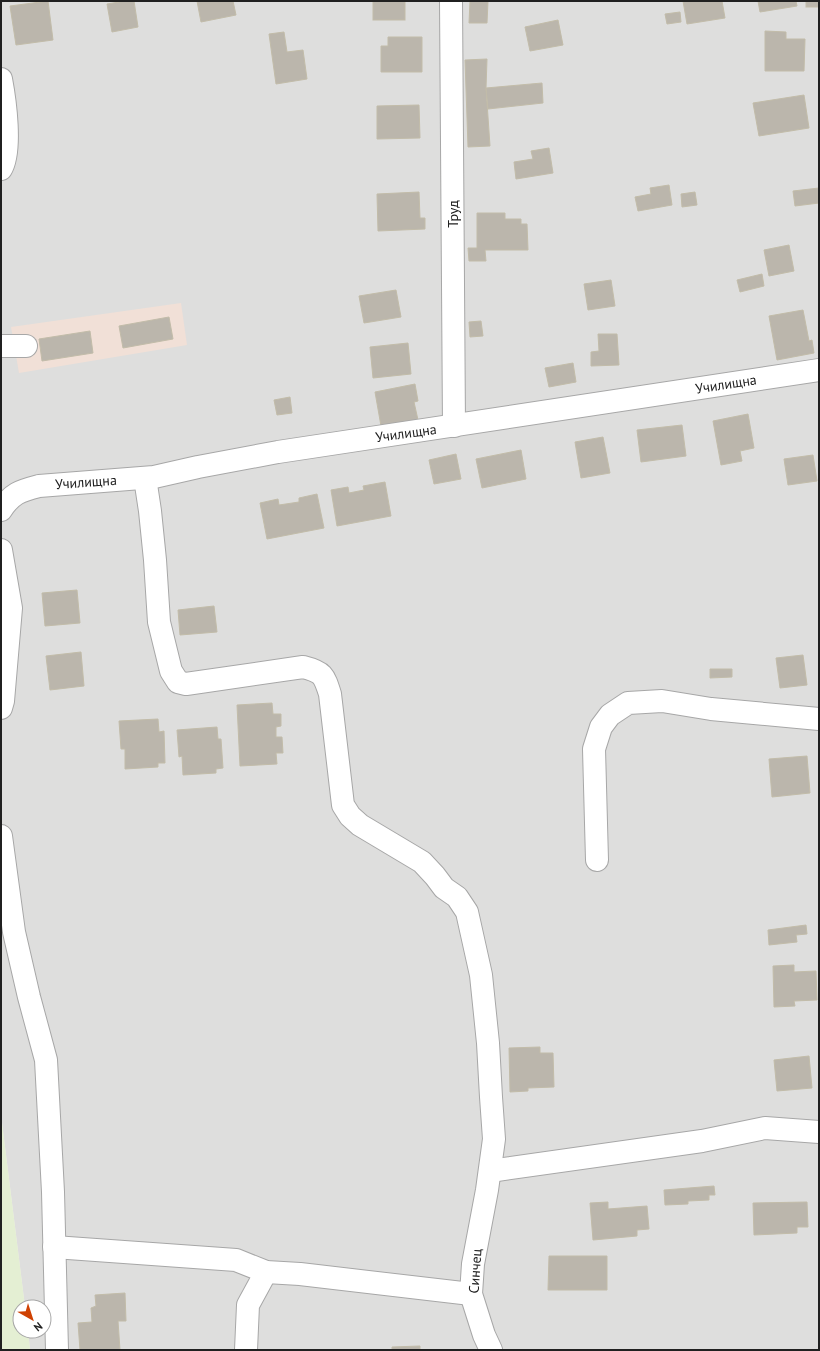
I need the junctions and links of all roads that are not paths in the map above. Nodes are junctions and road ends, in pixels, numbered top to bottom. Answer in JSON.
{"nodes":[{"id":1,"x":451,"y":1,"type":"edge"},
{"id":2,"x":1,"y":78,"type":"edge"},
{"id":3,"x":1,"y":169,"type":"edge"},
{"id":4,"x":1,"y":346,"type":"edge"},
{"id":5,"x":26,"y":346,"type":"dead end"},
{"id":6,"x":819,"y":370,"type":"edge"},
{"id":7,"x":454,"y":426,"type":"junction"},
{"id":8,"x":145,"y":478,"type":"junction"},
{"id":9,"x":1,"y":510,"type":"edge"},
{"id":10,"x":1,"y":550,"type":"edge"},
{"id":11,"x":2,"y":705,"type":"edge"},
{"id":12,"x":819,"y":719,"type":"edge"},
{"id":13,"x":1,"y":836,"type":"edge"},
{"id":14,"x":596,"y":860,"type":"dead end"},
{"id":15,"x":819,"y":1132,"type":"edge"},
{"id":16,"x":489,"y":1180,"type":"junction"},
{"id":17,"x":54,"y":1247,"type":"junction"},
{"id":18,"x":266,"y":1272,"type":"junction"},
{"id":19,"x":471,"y":1294,"type":"junction"},
{"id":20,"x":57,"y":1350,"type":"edge"},
{"id":21,"x":246,"y":1350,"type":"edge"},
{"id":22,"x":491,"y":1350,"type":"edge"}],
"edges":[{"from":1,"to":7,"type":"street","name":"Труд"},
{"from":2,"to":3,"type":"street"},
{"from":4,"to":5,"type":"street"},
{"from":6,"to":7,"type":"street","name":"Училищна"},
{"from":7,"to":8,"type":"street","name":"Училищна"},
{"from":8,"to":9,"type":"street","name":"Училищна"},
{"from":8,"to":16,"type":"street","name":"Синчец"},
{"from":10,"to":11,"type":"street"},
{"from":12,"to":14,"type":"street"},
{"from":13,"to":17,"type":"street"},
{"from":15,"to":16,"type":"street"},
{"from":16,"to":19,"type":"street","name":"Синчец"},
{"from":17,"to":18,"type":"street"},
{"from":17,"to":20,"type":"street"},
{"from":18,"to":19,"type":"street"},
{"from":18,"to":21,"type":"street"},
{"from":19,"to":22,"type":"street","name":"Синчец"}]}
